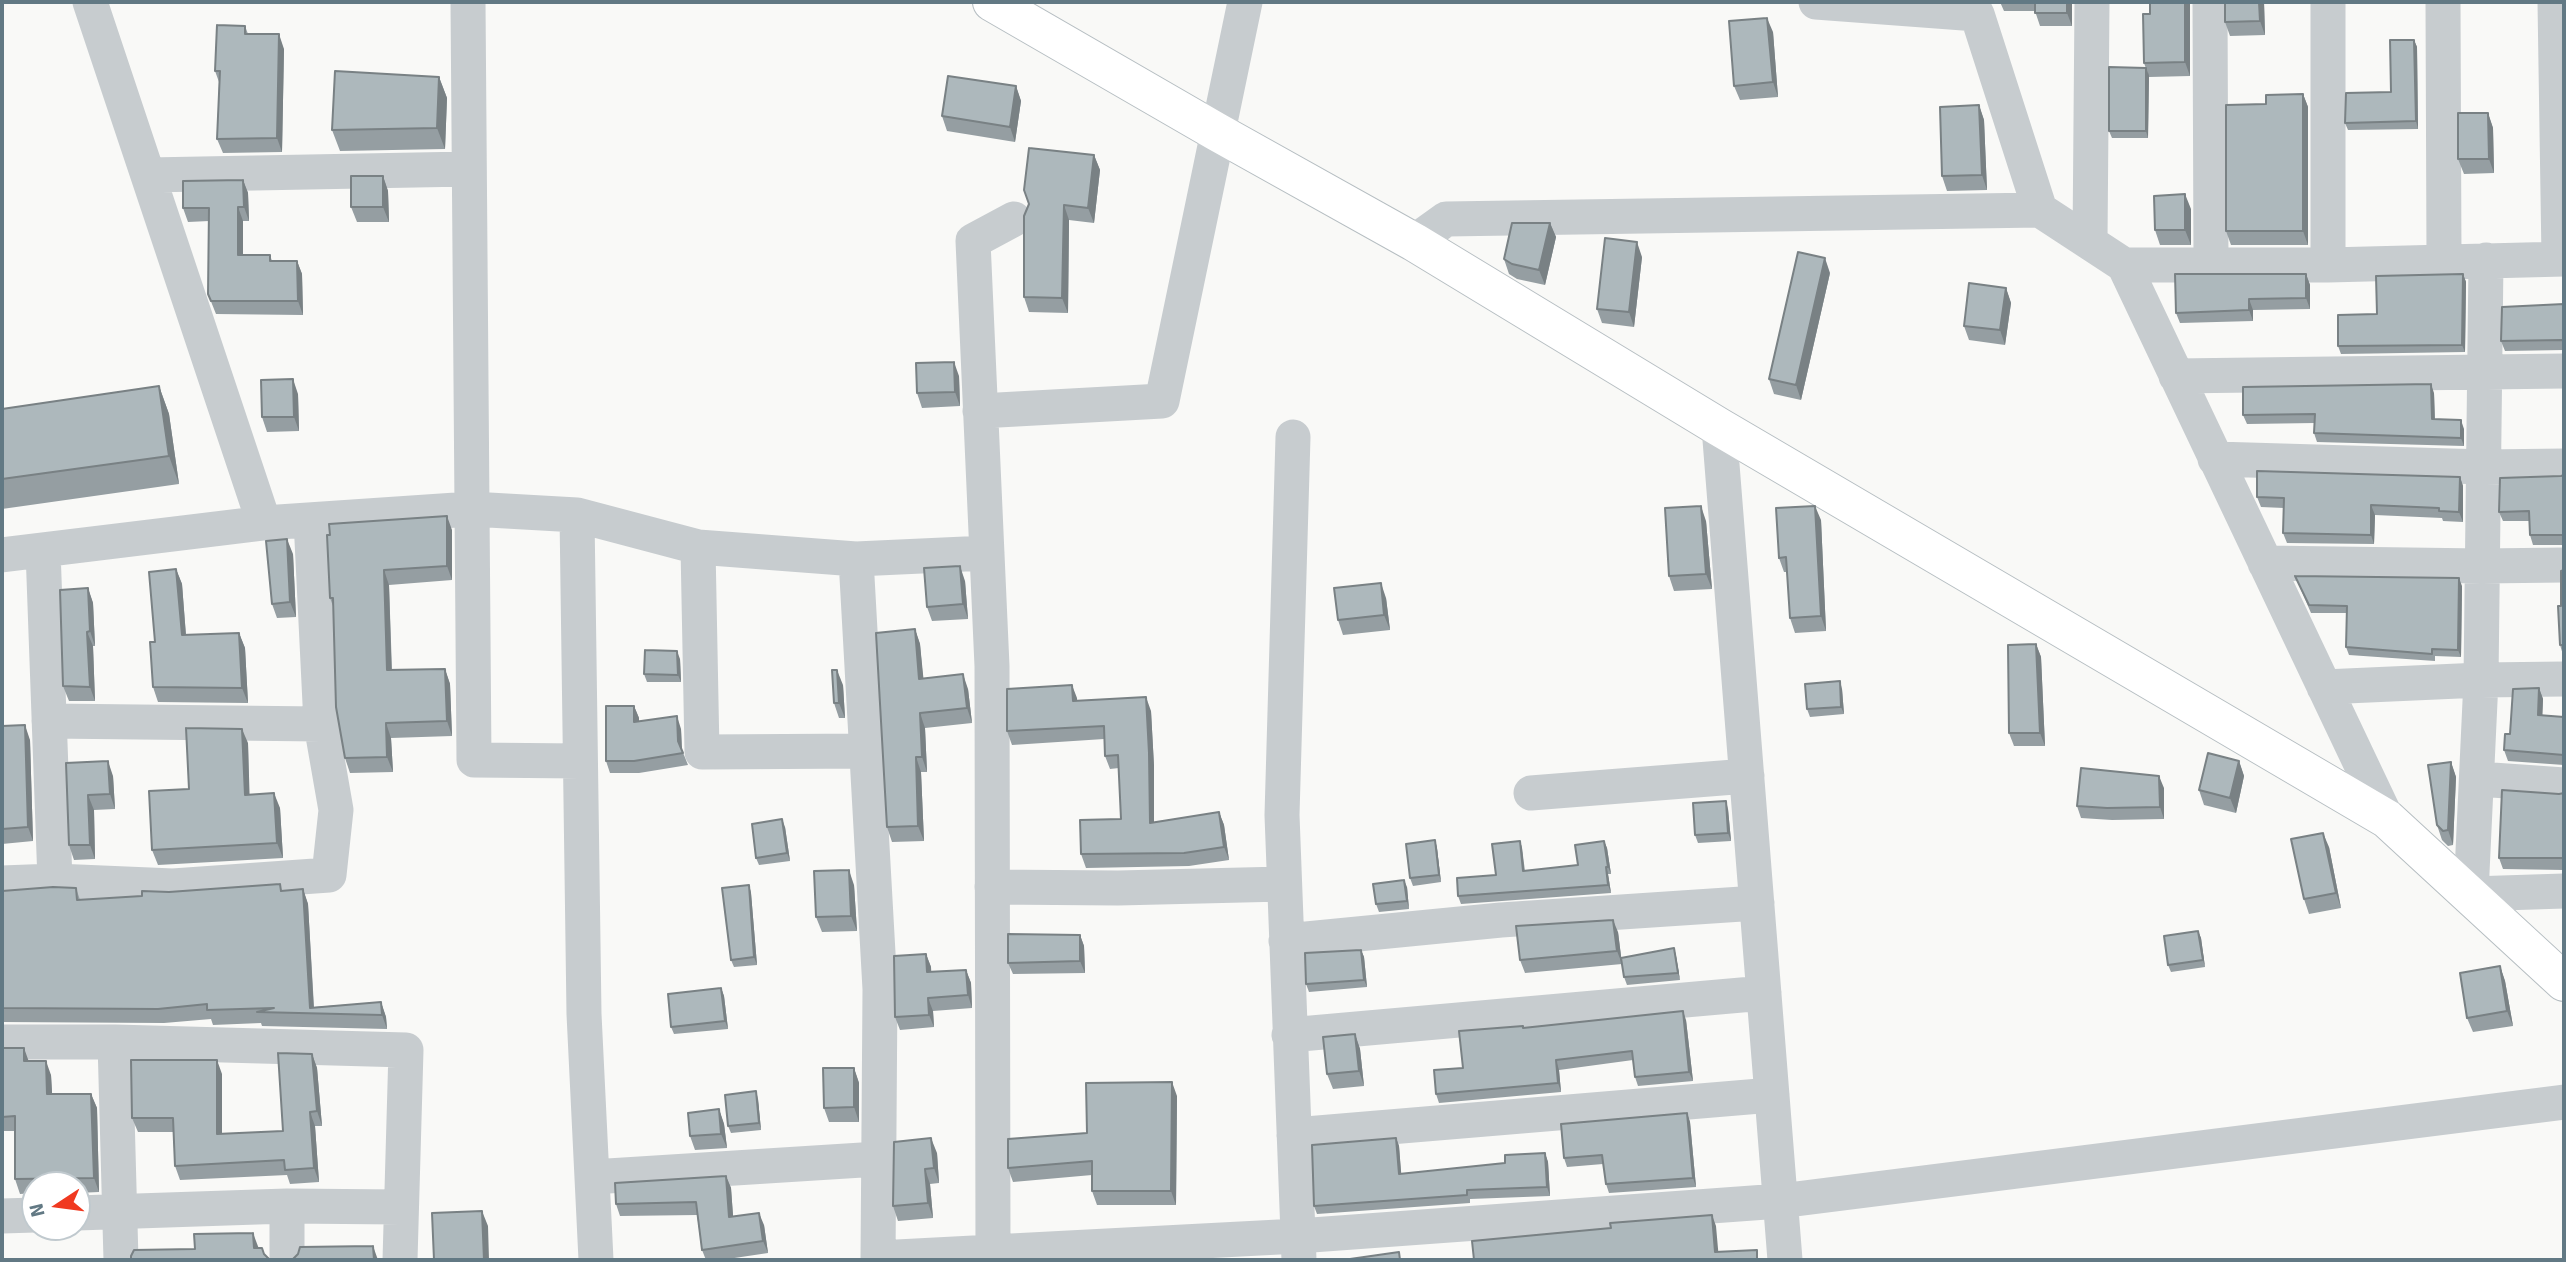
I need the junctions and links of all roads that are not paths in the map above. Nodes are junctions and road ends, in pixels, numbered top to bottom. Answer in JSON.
{"nodes":[{"id":1,"x":90,"y":2,"type":"edge"},
{"id":2,"x":468,"y":2,"type":"edge"},
{"id":3,"x":992,"y":2,"type":"edge"},
{"id":4,"x":1245,"y":2,"type":"edge"},
{"id":5,"x":1816,"y":2,"type":"edge"},
{"id":6,"x":2092,"y":2,"type":"edge"},
{"id":7,"x":2210,"y":2,"type":"edge"},
{"id":8,"x":2328,"y":2,"type":"edge"},
{"id":9,"x":2443,"y":2,"type":"edge"},
{"id":10,"x":2555,"y":2,"type":"edge"},
{"id":11,"x":1864,"y":4,"type":"edge"},
{"id":12,"x":1977,"y":8,"type":"edge"},
{"id":13,"x":1217,"y":132,"type":"junction"},
{"id":14,"x":469,"y":169,"type":"junction"},
{"id":15,"x":148,"y":175,"type":"junction"},
{"id":16,"x":2040,"y":210,"type":"junction"},
{"id":17,"x":1014,"y":219,"type":"dead end"},
{"id":18,"x":2090,"y":241,"type":"junction"},
{"id":19,"x":1414,"y":242,"type":"junction"},
{"id":20,"x":2562,"y":259,"type":"edge"},
{"id":21,"x":2486,"y":260,"type":"junction"},
{"id":22,"x":2444,"y":261,"type":"junction"},
{"id":23,"x":2124,"y":265,"type":"junction"},
{"id":24,"x":2328,"y":265,"type":"junction"},
{"id":25,"x":2211,"y":266,"type":"junction"},
{"id":26,"x":2486,"y":371,"type":"junction"},
{"id":27,"x":2564,"y":371,"type":"edge"},
{"id":28,"x":2176,"y":376,"type":"junction"},
{"id":29,"x":980,"y":411,"type":"junction"},
{"id":30,"x":1719,"y":427,"type":"junction"},
{"id":31,"x":1293,"y":437,"type":"dead end"},
{"id":32,"x":2215,"y":459,"type":"junction"},
{"id":33,"x":2564,"y":466,"type":"edge"},
{"id":34,"x":2485,"y":467,"type":"junction"},
{"id":35,"x":471,"y":509,"type":"junction"},
{"id":36,"x":577,"y":515,"type":"junction"},
{"id":37,"x":311,"y":520,"type":"junction"},
{"id":38,"x":264,"y":523,"type":"junction"},
{"id":39,"x":698,"y":547,"type":"junction"},
{"id":40,"x":43,"y":550,"type":"junction"},
{"id":41,"x":987,"y":553,"type":"junction"},
{"id":42,"x":2,"y":555,"type":"edge"},
{"id":43,"x":856,"y":559,"type":"junction"},
{"id":44,"x":2265,"y":563,"type":"junction"},
{"id":45,"x":2564,"y":565,"type":"edge"},
{"id":46,"x":2482,"y":566,"type":"junction"},
{"id":47,"x":2564,"y":679,"type":"edge"},
{"id":48,"x":2481,"y":680,"type":"junction"},
{"id":49,"x":2324,"y":687,"type":"junction"},
{"id":50,"x":49,"y":721,"type":"junction"},
{"id":51,"x":321,"y":724,"type":"junction"},
{"id":52,"x":867,"y":751,"type":"junction"},
{"id":53,"x":580,"y":761,"type":"junction"},
{"id":54,"x":1747,"y":776,"type":"junction"},
{"id":55,"x":2478,"y":779,"type":"junction"},
{"id":56,"x":2564,"y":785,"type":"edge"},
{"id":57,"x":1531,"y":793,"type":"dead end"},
{"id":58,"x":2387,"y":819,"type":"junction"},
{"id":59,"x":55,"y":881,"type":"junction"},
{"id":60,"x":2,"y":883,"type":"edge"},
{"id":61,"x":1284,"y":884,"type":"junction"},
{"id":62,"x":992,"y":887,"type":"junction"},
{"id":63,"x":2564,"y":891,"type":"edge"},
{"id":64,"x":2472,"y":894,"type":"junction"},
{"id":65,"x":1757,"y":902,"type":"junction"},
{"id":66,"x":1286,"y":941,"type":"junction"},
{"id":67,"x":2564,"y":982,"type":"edge"},
{"id":68,"x":1764,"y":993,"type":"junction"},
{"id":69,"x":1290,"y":1035,"type":"junction"},
{"id":70,"x":2,"y":1042,"type":"edge"},
{"id":71,"x":115,"y":1042,"type":"junction"},
{"id":72,"x":1772,"y":1095,"type":"junction"},
{"id":73,"x":2564,"y":1102,"type":"edge"},
{"id":74,"x":1294,"y":1135,"type":"junction"},
{"id":75,"x":878,"y":1159,"type":"junction"},
{"id":76,"x":592,"y":1177,"type":"junction"},
{"id":77,"x":1780,"y":1201,"type":"junction"},
{"id":78,"x":287,"y":1206,"type":"junction"},
{"id":79,"x":401,"y":1207,"type":"junction"},
{"id":80,"x":120,"y":1212,"type":"junction"},
{"id":81,"x":91,"y":1213,"type":"edge"},
{"id":82,"x":21,"y":1215,"type":"edge"},
{"id":83,"x":2,"y":1216,"type":"edge"},
{"id":84,"x":1298,"y":1248,"type":"edge"},
{"id":85,"x":1124,"y":1252,"type":"edge"},
{"id":86,"x":993,"y":1256,"type":"edge"},
{"id":87,"x":878,"y":1259,"type":"edge"},
{"id":88,"x":121,"y":1260,"type":"edge"},
{"id":89,"x":287,"y":1260,"type":"edge"},
{"id":90,"x":400,"y":1260,"type":"edge"},
{"id":91,"x":596,"y":1260,"type":"edge"},
{"id":92,"x":1785,"y":1260,"type":"edge"}],
"edges":[{"from":1,"to":15,"type":"street"},
{"from":2,"to":14,"type":"street"},
{"from":3,"to":13,"type":"main road"},
{"from":4,"to":13,"type":"street"},
{"from":5,"to":11,"type":"street"},
{"from":6,"to":18,"type":"street"},
{"from":7,"to":25,"type":"street"},
{"from":8,"to":24,"type":"street"},
{"from":9,"to":22,"type":"street"},
{"from":10,"to":20,"type":"street"},
{"from":11,"to":12,"type":"street"},
{"from":12,"to":16,"type":"street"},
{"from":13,"to":19,"type":"main road"},
{"from":13,"to":29,"type":"street"},
{"from":14,"to":15,"type":"street"},
{"from":14,"to":35,"type":"street"},
{"from":15,"to":38,"type":"street"},
{"from":16,"to":18,"type":"street"},
{"from":16,"to":19,"type":"street"},
{"from":17,"to":29,"type":"street"},
{"from":18,"to":23,"type":"street"},
{"from":19,"to":30,"type":"main road"},
{"from":20,"to":21,"type":"street"},
{"from":21,"to":22,"type":"street"},
{"from":21,"to":26,"type":"street"},
{"from":22,"to":24,"type":"street"},
{"from":23,"to":25,"type":"street"},
{"from":23,"to":28,"type":"street"},
{"from":24,"to":25,"type":"street"},
{"from":26,"to":27,"type":"street"},
{"from":26,"to":28,"type":"street"},
{"from":26,"to":34,"type":"street"},
{"from":28,"to":32,"type":"street"},
{"from":29,"to":41,"type":"street"},
{"from":30,"to":54,"type":"street"},
{"from":30,"to":58,"type":"main road"},
{"from":31,"to":61,"type":"street"},
{"from":32,"to":34,"type":"street"},
{"from":32,"to":44,"type":"street"},
{"from":33,"to":34,"type":"street"},
{"from":34,"to":46,"type":"street"},
{"from":35,"to":36,"type":"street"},
{"from":35,"to":37,"type":"street"},
{"from":35,"to":53,"type":"street"},
{"from":36,"to":39,"type":"street"},
{"from":36,"to":53,"type":"street"},
{"from":37,"to":38,"type":"street"},
{"from":37,"to":51,"type":"street"},
{"from":38,"to":40,"type":"street"},
{"from":39,"to":43,"type":"street"},
{"from":39,"to":52,"type":"street"},
{"from":40,"to":42,"type":"street"},
{"from":40,"to":50,"type":"street"},
{"from":41,"to":43,"type":"street"},
{"from":41,"to":62,"type":"street"},
{"from":43,"to":52,"type":"street"},
{"from":44,"to":46,"type":"street"},
{"from":44,"to":49,"type":"street"},
{"from":45,"to":46,"type":"street"},
{"from":46,"to":48,"type":"street"},
{"from":47,"to":48,"type":"street"},
{"from":48,"to":49,"type":"street"},
{"from":48,"to":55,"type":"street"},
{"from":49,"to":58,"type":"street"},
{"from":50,"to":51,"type":"street"},
{"from":50,"to":59,"type":"street"},
{"from":51,"to":59,"type":"street"},
{"from":52,"to":75,"type":"street"},
{"from":53,"to":76,"type":"street"},
{"from":54,"to":57,"type":"street"},
{"from":54,"to":65,"type":"street"},
{"from":55,"to":56,"type":"street"},
{"from":55,"to":64,"type":"street"},
{"from":58,"to":64,"type":"main road"},
{"from":59,"to":60,"type":"street"},
{"from":61,"to":62,"type":"street"},
{"from":61,"to":66,"type":"street"},
{"from":62,"to":86,"type":"street"},
{"from":63,"to":64,"type":"street"},
{"from":64,"to":67,"type":"main road"},
{"from":65,"to":66,"type":"street"},
{"from":65,"to":68,"type":"street"},
{"from":66,"to":69,"type":"street"},
{"from":68,"to":69,"type":"street"},
{"from":68,"to":72,"type":"street"},
{"from":69,"to":74,"type":"street"},
{"from":70,"to":71,"type":"street"},
{"from":71,"to":79,"type":"street"},
{"from":71,"to":80,"type":"street"},
{"from":72,"to":74,"type":"street"},
{"from":72,"to":77,"type":"street"},
{"from":73,"to":77,"type":"street"},
{"from":74,"to":84,"type":"street"},
{"from":75,"to":76,"type":"street"},
{"from":75,"to":87,"type":"street"},
{"from":76,"to":91,"type":"street"},
{"from":77,"to":84,"type":"street"},
{"from":77,"to":92,"type":"street"},
{"from":78,"to":79,"type":"street"},
{"from":78,"to":80,"type":"street"},
{"from":78,"to":89,"type":"street"},
{"from":79,"to":90,"type":"street"},
{"from":80,"to":81,"type":"street"},
{"from":80,"to":88,"type":"street"},
{"from":82,"to":83,"type":"street"},
{"from":84,"to":85,"type":"street"},
{"from":85,"to":86,"type":"street"},
{"from":86,"to":87,"type":"street"}]}
